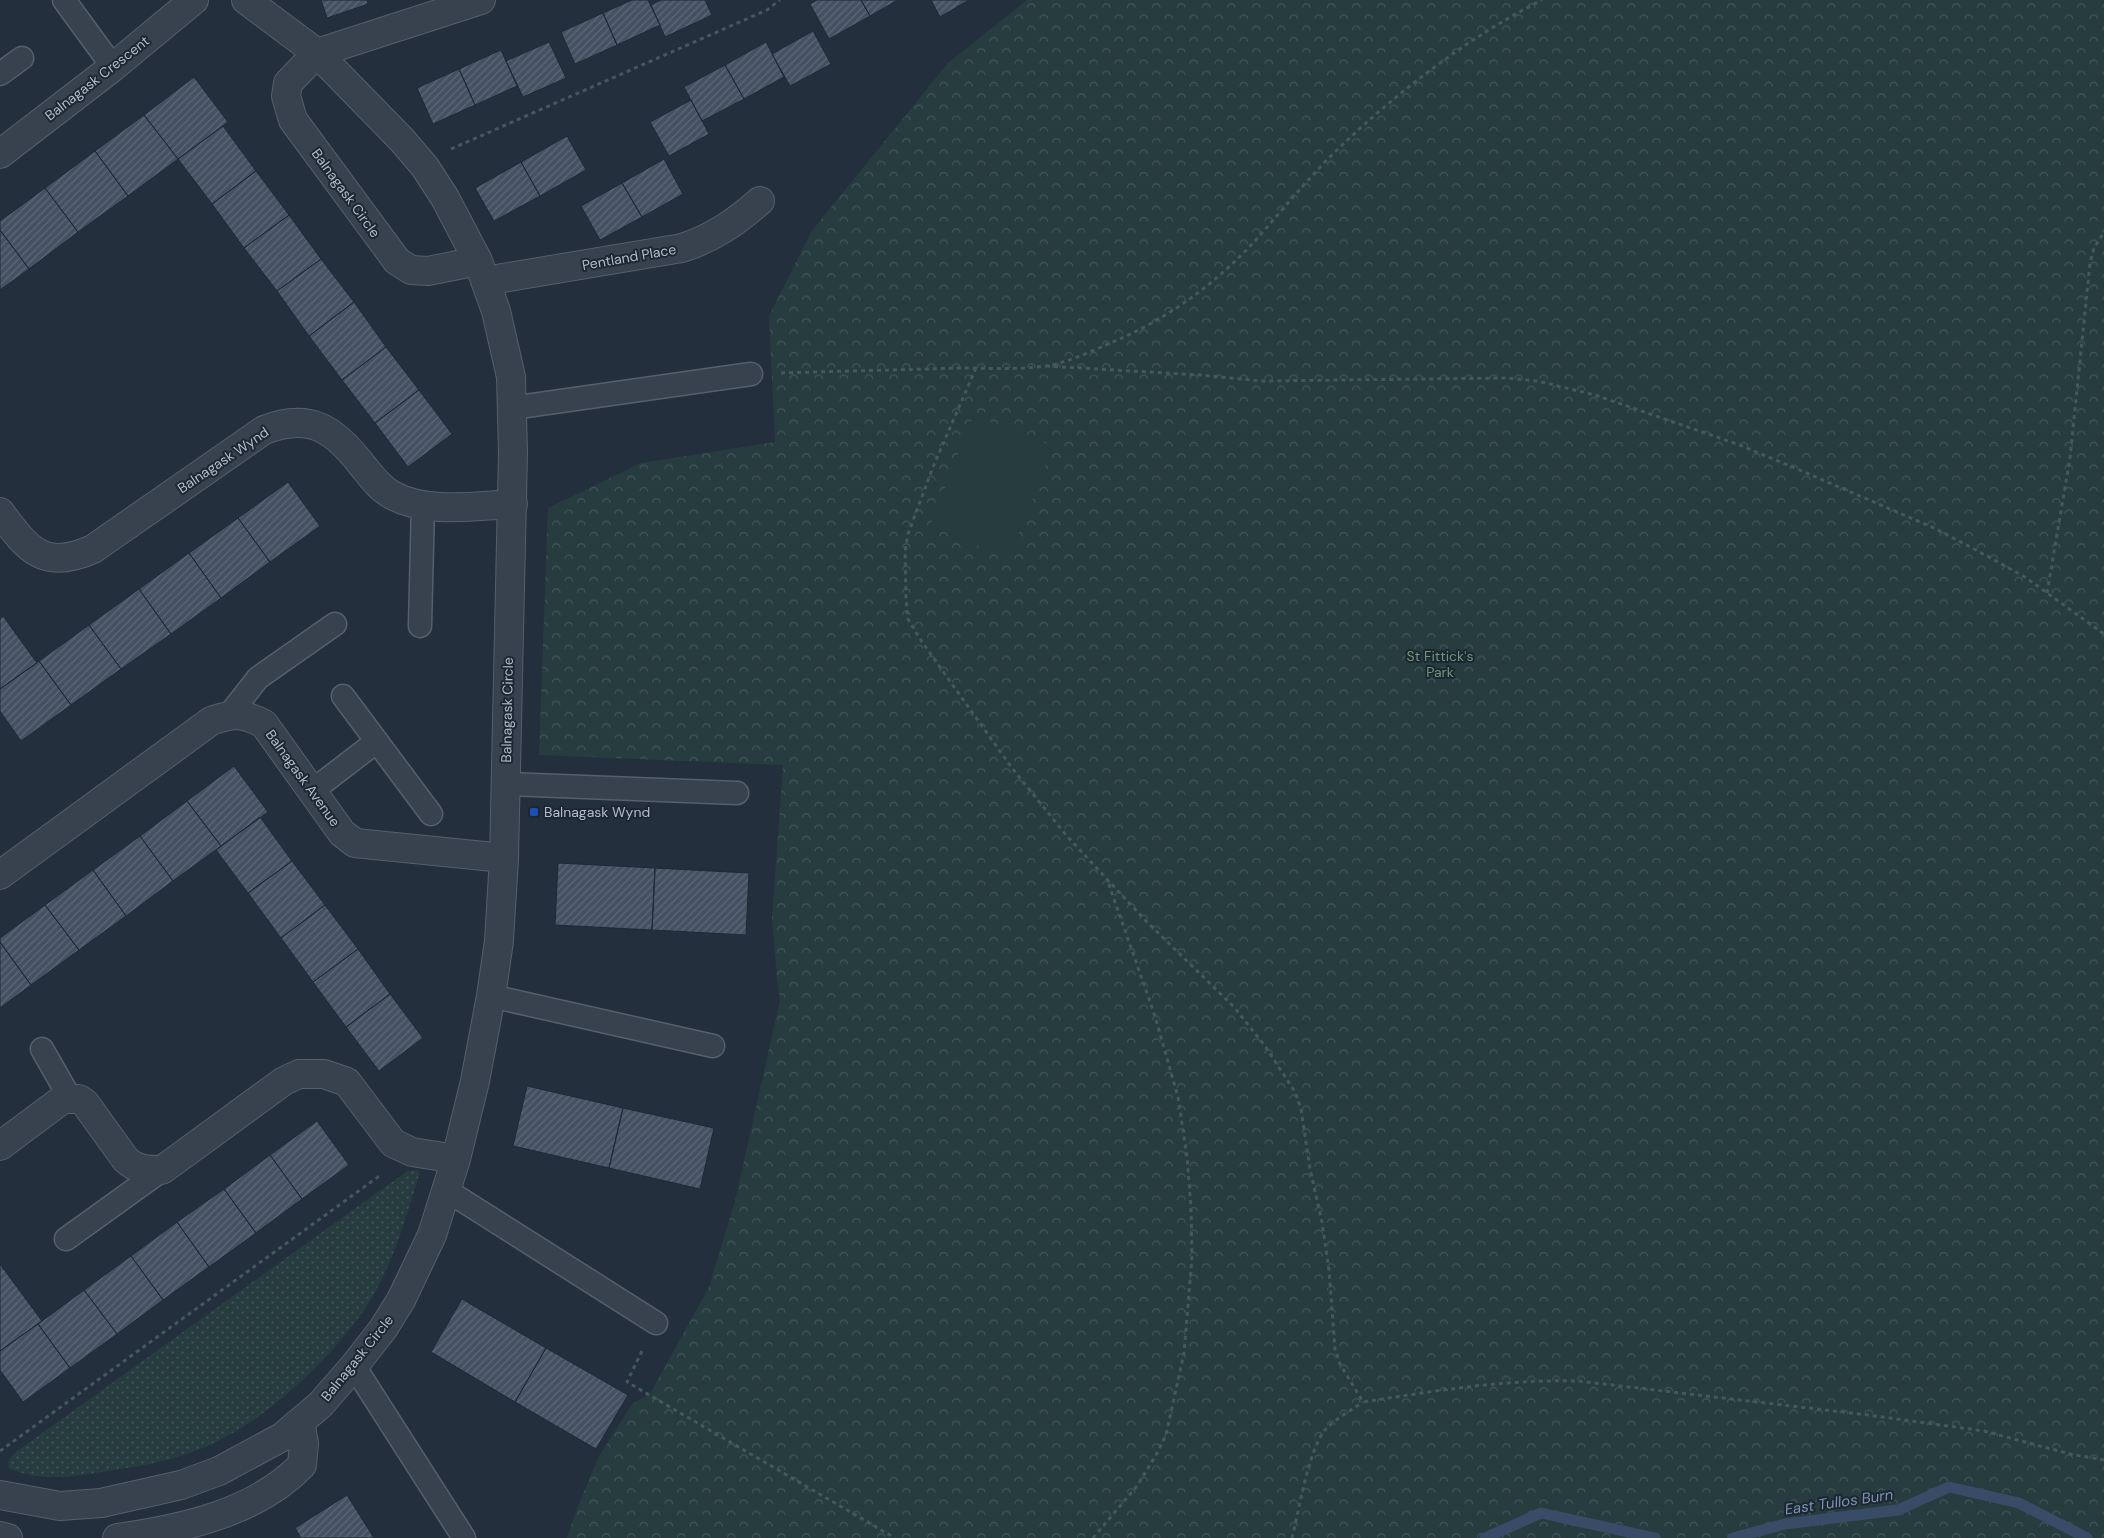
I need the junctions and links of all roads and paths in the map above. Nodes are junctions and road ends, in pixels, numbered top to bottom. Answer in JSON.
{"nodes":[{"id":1,"x":64,"y":0,"type":"edge"},
{"id":2,"x":194,"y":0,"type":"edge"},
{"id":3,"x":246,"y":0,"type":"edge"},
{"id":4,"x":481,"y":0,"type":"edge"},
{"id":5,"x":780,"y":0,"type":"edge"},
{"id":6,"x":1542,"y":0,"type":"edge"},
{"id":7,"x":317,"y":53,"type":"junction"},
{"id":8,"x":22,"y":58,"type":"dead end"},
{"id":9,"x":113,"y":67,"type":"junction"},
{"id":10,"x":0,"y":74,"type":"edge"},
{"id":11,"x":0,"y":154,"type":"edge"},
{"id":12,"x":420,"y":162,"type":"junction"},
{"id":13,"x":760,"y":201,"type":"dead end"},
{"id":14,"x":2104,"y":232,"type":"edge"},
{"id":15,"x":482,"y":271,"type":"junction"},
{"id":16,"x":1046,"y":366,"type":"junction"},
{"id":17,"x":976,"y":368,"type":"junction"},
{"id":18,"x":751,"y":374,"type":"joint"},
{"id":19,"x":512,"y":408,"type":"junction"},
{"id":20,"x":422,"y":504,"type":"junction"},
{"id":21,"x":513,"y":504,"type":"junction"},
{"id":22,"x":0,"y":512,"type":"edge"},
{"id":23,"x":2047,"y":593,"type":"junction"},
{"id":24,"x":335,"y":624,"type":"dead end"},
{"id":25,"x":420,"y":626,"type":"dead end"},
{"id":26,"x":2104,"y":634,"type":"edge"},
{"id":27,"x":343,"y":696,"type":"dead end"},
{"id":28,"x":229,"y":715,"type":"junction"},
{"id":29,"x":376,"y":742,"type":"junction"},
{"id":30,"x":506,"y":784,"type":"junction"},
{"id":31,"x":312,"y":791,"type":"junction"},
{"id":32,"x":736,"y":793,"type":"dead end"},
{"id":33,"x":431,"y":814,"type":"dead end"},
{"id":34,"x":504,"y":858,"type":"junction"},
{"id":35,"x":0,"y":875,"type":"edge"},
{"id":36,"x":1108,"y":882,"type":"junction"},
{"id":37,"x":491,"y":996,"type":"junction"},
{"id":38,"x":714,"y":1046,"type":"dead end"},
{"id":39,"x":42,"y":1049,"type":"dead end"},
{"id":40,"x":70,"y":1098,"type":"junction"},
{"id":41,"x":0,"y":1146,"type":"edge"},
{"id":42,"x":412,"y":1152,"type":"junction"},
{"id":43,"x":456,"y":1158,"type":"junction"},
{"id":44,"x":162,"y":1170,"type":"junction"},
{"id":45,"x":446,"y":1190,"type":"junction"},
{"id":46,"x":66,"y":1239,"type":"dead end"},
{"id":47,"x":656,"y":1323,"type":"joint"},
{"id":48,"x":354,"y":1366,"type":"junction"},
{"id":49,"x":1362,"y":1402,"type":"junction"},
{"id":50,"x":300,"y":1422,"type":"junction"},
{"id":51,"x":0,"y":1451,"type":"edge"},
{"id":52,"x":2104,"y":1460,"type":"edge"},
{"id":53,"x":0,"y":1495,"type":"edge"},
{"id":54,"x":0,"y":1536,"type":"edge"},
{"id":55,"x":8,"y":1538,"type":"edge"},
{"id":56,"x":117,"y":1538,"type":"edge"},
{"id":57,"x":464,"y":1538,"type":"edge"},
{"id":58,"x":895,"y":1538,"type":"edge"},
{"id":59,"x":1093,"y":1538,"type":"edge"},
{"id":60,"x":1292,"y":1538,"type":"edge"}],
"edges":[{"from":1,"to":9,"type":"lane"},
{"from":2,"to":9,"type":"street","name":"Balnagask Crescent"},
{"from":3,"to":7,"type":"street","name":"Balnagask Circle"},
{"from":4,"to":7,"type":"street"},
{"from":5,"to":12,"type":"path"},
{"from":6,"to":16,"type":"path"},
{"from":7,"to":12,"type":"street","name":"Balnagask Circle"},
{"from":7,"to":15,"type":"street","name":"Balnagask Circle"},
{"from":8,"to":10,"type":"lane"},
{"from":9,"to":11,"type":"street","name":"Balnagask Crescent"},
{"from":12,"to":15,"type":"street","name":"Balnagask Circle"},
{"from":13,"to":15,"type":"street","name":"Pentland Place"},
{"from":14,"to":23,"type":"path"},
{"from":15,"to":19,"type":"street","name":"Balnagask Circle"},
{"from":16,"to":17,"type":"path"},
{"from":16,"to":23,"type":"path"},
{"from":17,"to":18,"type":"path"},
{"from":17,"to":36,"type":"path"},
{"from":18,"to":19,"type":"lane"},
{"from":19,"to":21,"type":"street","name":"Balnagask Circle"},
{"from":20,"to":21,"type":"street","name":"Balnagask Wynd"},
{"from":20,"to":22,"type":"street","name":"Balnagask Wynd"},
{"from":20,"to":25,"type":"lane"},
{"from":21,"to":30,"type":"street","name":"Balnagask Circle"},
{"from":23,"to":26,"type":"path"},
{"from":24,"to":28,"type":"lane"},
{"from":27,"to":29,"type":"lane"},
{"from":28,"to":31,"type":"street","name":"Balnagask Avenue"},
{"from":28,"to":35,"type":"street"},
{"from":29,"to":31,"type":"lane"},
{"from":29,"to":33,"type":"lane"},
{"from":30,"to":32,"type":"lane"},
{"from":30,"to":34,"type":"street","name":"Balnagask Circle"},
{"from":31,"to":34,"type":"street","name":"Balnagask Avenue"},
{"from":34,"to":37,"type":"street","name":"Balnagask Circle"},
{"from":36,"to":49,"type":"path"},
{"from":36,"to":59,"type":"path"},
{"from":37,"to":38,"type":"lane"},
{"from":37,"to":43,"type":"street","name":"Balnagask Circle"},
{"from":39,"to":40,"type":"lane"},
{"from":40,"to":41,"type":"street"},
{"from":40,"to":44,"type":"street"},
{"from":42,"to":43,"type":"street"},
{"from":42,"to":44,"type":"street"},
{"from":42,"to":51,"type":"path"},
{"from":43,"to":45,"type":"street","name":"Balnagask Circle"},
{"from":44,"to":46,"type":"lane"},
{"from":45,"to":47,"type":"lane"},
{"from":45,"to":48,"type":"street","name":"Balnagask Circle"},
{"from":47,"to":58,"type":"path"},
{"from":48,"to":50,"type":"street","name":"Balnagask Circle"},
{"from":48,"to":57,"type":"lane"},
{"from":49,"to":52,"type":"path"},
{"from":49,"to":60,"type":"path"},
{"from":50,"to":53,"type":"street","name":"Balnagask Circle"},
{"from":50,"to":56,"type":"street"},
{"from":54,"to":55,"type":"street"}]}
